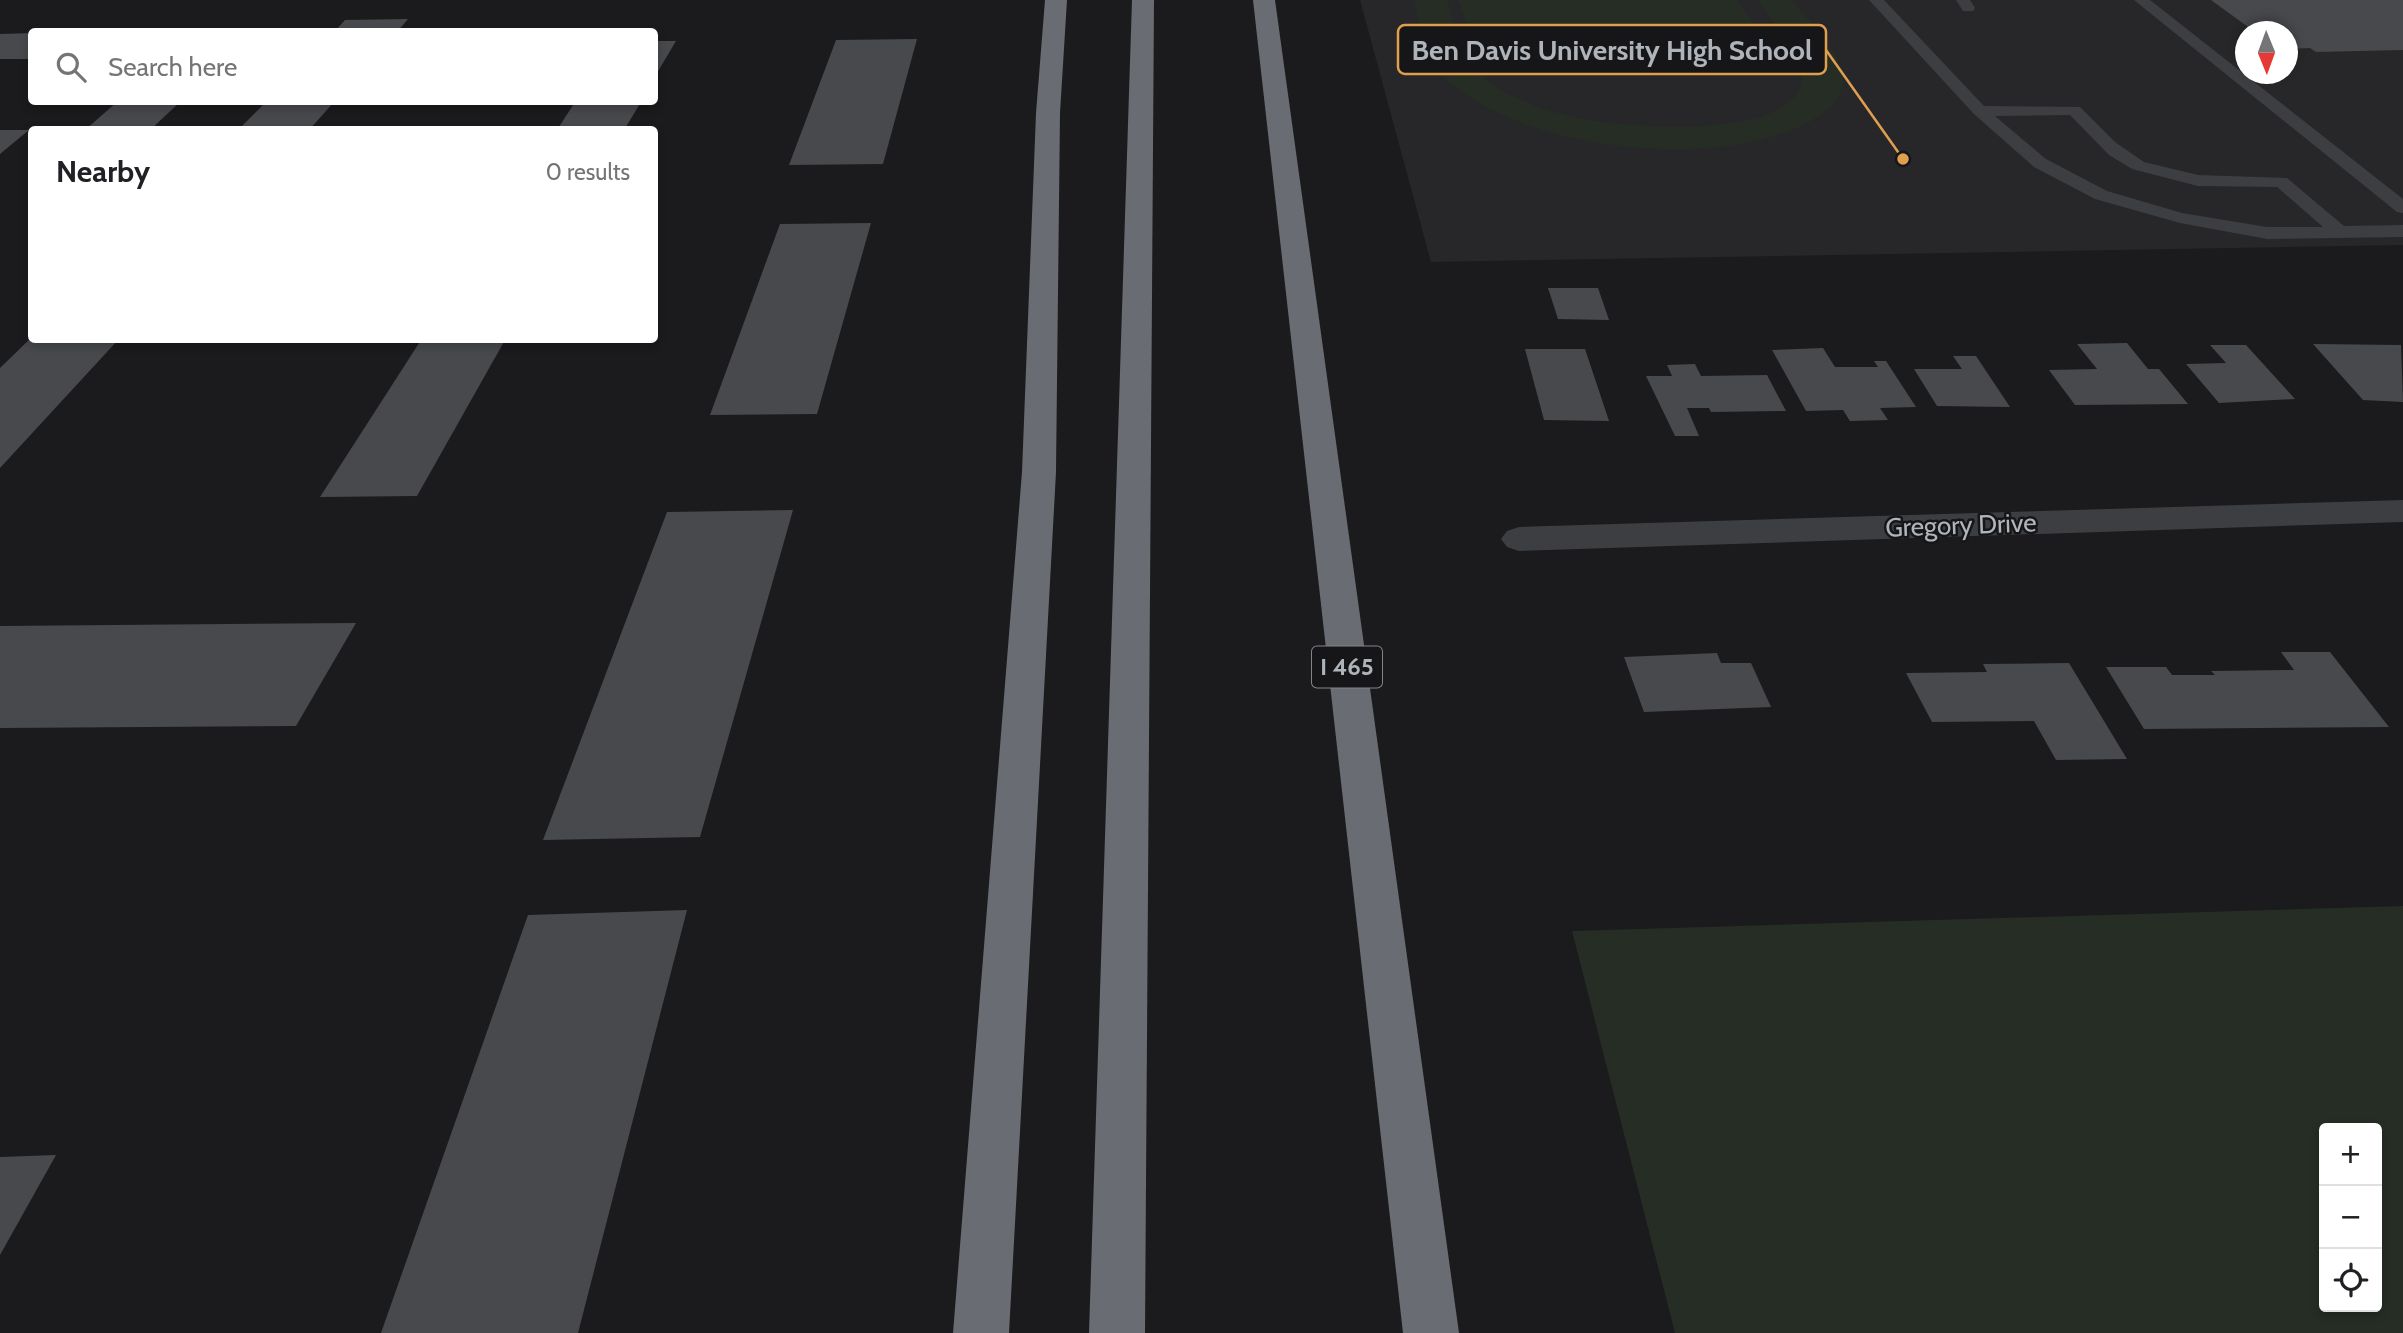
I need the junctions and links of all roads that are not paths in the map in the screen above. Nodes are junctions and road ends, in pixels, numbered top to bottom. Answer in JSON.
{"nodes":[{"id":1,"x":1056,"y":0,"type":"edge"},
{"id":2,"x":1143,"y":0,"type":"edge"},
{"id":3,"x":1264,"y":0,"type":"edge"},
{"id":4,"x":1876,"y":0,"type":"edge"},
{"id":5,"x":2141,"y":0,"type":"edge"},
{"id":6,"x":1980,"y":111,"type":"junction"},
{"id":7,"x":2403,"y":208,"type":"edge"},
{"id":8,"x":2403,"y":231,"type":"edge"},
{"id":9,"x":2340,"y":232,"type":"junction"},
{"id":10,"x":2403,"y":511,"type":"edge"},
{"id":11,"x":1518,"y":539,"type":"dead end"},
{"id":12,"x":981,"y":1333,"type":"edge"},
{"id":13,"x":1117,"y":1333,"type":"edge"},
{"id":14,"x":1431,"y":1333,"type":"edge"}],
"edges":[{"from":1,"to":12,"type":"highway"},
{"from":2,"to":13,"type":"highway"},
{"from":3,"to":14,"type":"highway","number":"I 465"},
{"from":4,"to":6,"type":"lane"},
{"from":5,"to":7,"type":"lane"},
{"from":6,"to":9,"type":"lane"},
{"from":6,"to":9,"type":"lane"},
{"from":8,"to":9,"type":"lane"},
{"from":10,"to":11,"type":"street","name":"Gregory Drive"}]}
